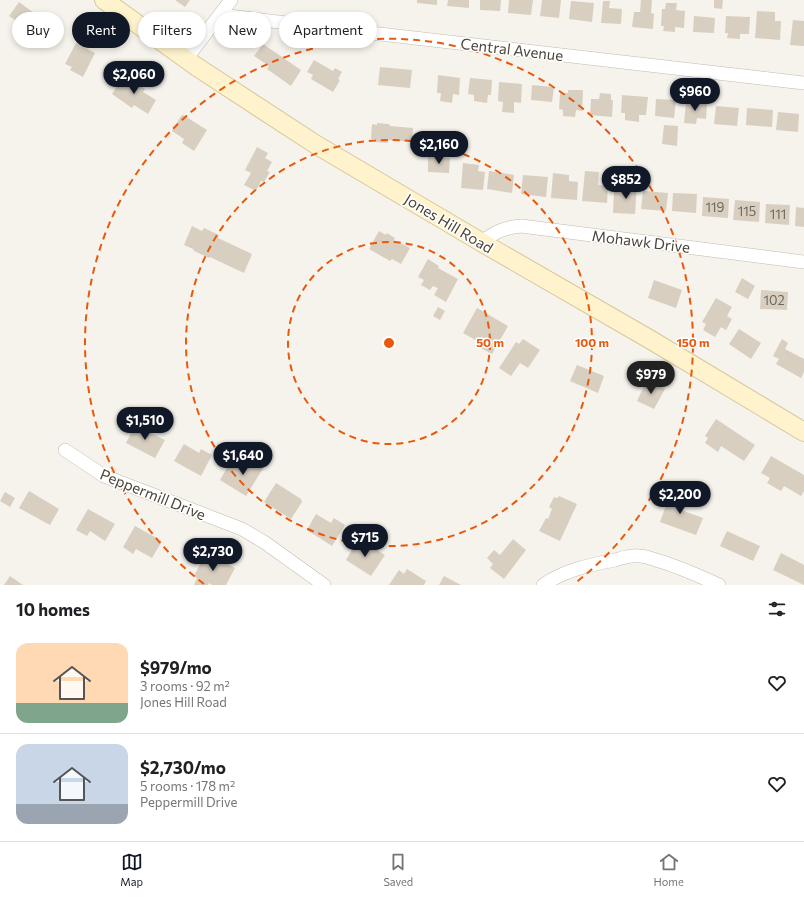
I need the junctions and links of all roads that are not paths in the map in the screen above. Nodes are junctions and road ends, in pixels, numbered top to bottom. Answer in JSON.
{"nodes":[{"id":1,"x":104,"y":0,"type":"edge"},
{"id":2,"x":231,"y":0,"type":"edge"},
{"id":3,"x":222,"y":12,"type":"edge"},
{"id":4,"x":271,"y":21,"type":"edge"},
{"id":5,"x":214,"y":23,"type":"edge"},
{"id":6,"x":186,"y":59,"type":"junction"},
{"id":7,"x":804,"y":84,"type":"edge"},
{"id":8,"x":481,"y":242,"type":"junction"},
{"id":9,"x":804,"y":262,"type":"edge"},
{"id":10,"x":804,"y":432,"type":"edge"},
{"id":11,"x":65,"y":450,"type":"dead end"},
{"id":12,"x":324,"y":585,"type":"edge"},
{"id":13,"x":543,"y":585,"type":"edge"},
{"id":14,"x":719,"y":585,"type":"edge"}],
"edges":[{"from":1,"to":6,"type":"main road","name":"Jones Hill Road"},
{"from":2,"to":3,"type":"street"},
{"from":4,"to":7,"type":"street","name":"Central Avenue"},
{"from":5,"to":6,"type":"street"},
{"from":6,"to":8,"type":"main road","name":"Jones Hill Road"},
{"from":8,"to":9,"type":"street","name":"Mohawk Drive"},
{"from":8,"to":10,"type":"main road","name":"Jones Hill Road"},
{"from":11,"to":12,"type":"street","name":"Peppermill Drive"},
{"from":13,"to":14,"type":"street"}]}
